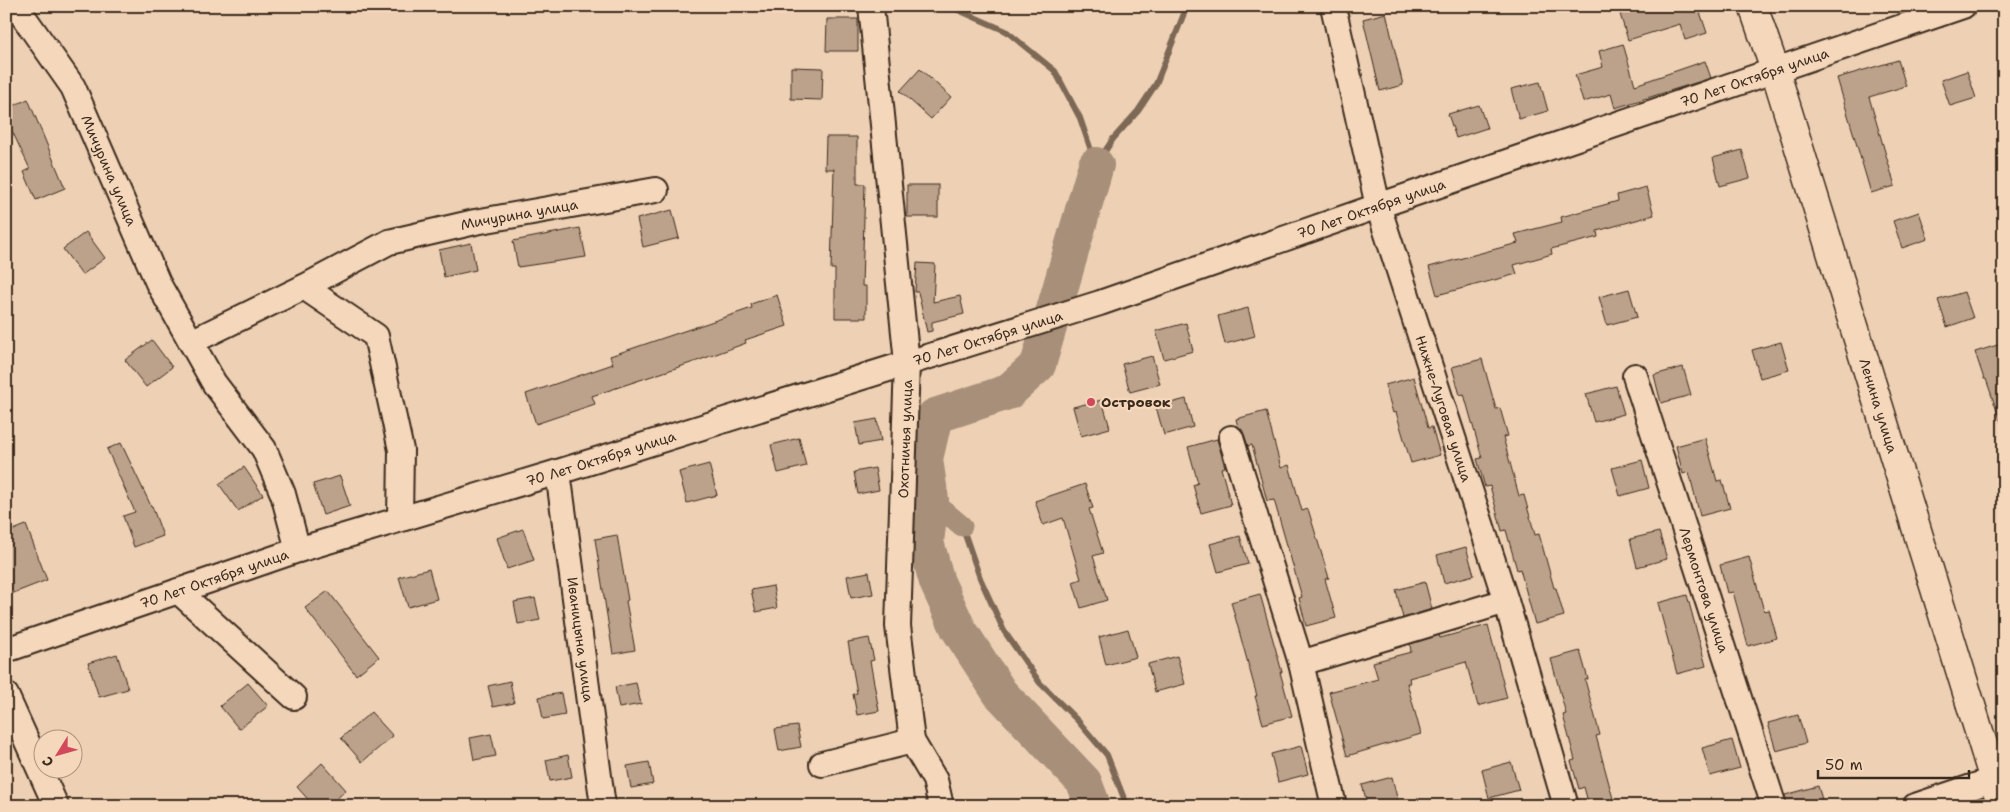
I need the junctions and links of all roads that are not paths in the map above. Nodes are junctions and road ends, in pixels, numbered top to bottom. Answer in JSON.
{"nodes":[{"id":1,"x":16,"y":6,"type":"edge"},
{"id":2,"x":871,"y":6,"type":"edge"},
{"id":3,"x":1333,"y":6,"type":"edge"},
{"id":4,"x":1753,"y":6,"type":"edge"},
{"id":5,"x":1963,"y":6,"type":"edge"},
{"id":6,"x":1775,"y":70,"type":"junction"},
{"id":7,"x":656,"y":190,"type":"dead end"},
{"id":8,"x":1378,"y":206,"type":"junction"},
{"id":9,"x":304,"y":287,"type":"junction"},
{"id":10,"x":191,"y":342,"type":"junction"},
{"id":11,"x":908,"y":363,"type":"junction"},
{"id":12,"x":1635,"y":376,"type":"dead end"},
{"id":13,"x":1231,"y":438,"type":"dead end"},
{"id":14,"x":558,"y":472,"type":"junction"},
{"id":15,"x":400,"y":519,"type":"junction"},
{"id":16,"x":298,"y":550,"type":"junction"},
{"id":17,"x":178,"y":591,"type":"junction"},
{"id":18,"x":1506,"y":601,"type":"junction"},
{"id":19,"x":6,"y":650,"type":"edge"},
{"id":20,"x":1301,"y":663,"type":"junction"},
{"id":21,"x":6,"y":695,"type":"edge"},
{"id":22,"x":294,"y":696,"type":"dead end"},
{"id":23,"x":912,"y":741,"type":"junction"},
{"id":24,"x":822,"y":764,"type":"dead end"},
{"id":25,"x":1999,"y":777,"type":"edge"},
{"id":26,"x":56,"y":806,"type":"edge"},
{"id":27,"x":602,"y":806,"type":"edge"},
{"id":28,"x":941,"y":806,"type":"edge"},
{"id":29,"x":1334,"y":806,"type":"edge"},
{"id":30,"x":1566,"y":806,"type":"edge"},
{"id":31,"x":1774,"y":806,"type":"edge"},
{"id":32,"x":1915,"y":806,"type":"edge"},
{"id":33,"x":2002,"y":806,"type":"edge"}],
"edges":[{"from":1,"to":10,"type":"street","name":"Мичурина улица"},
{"from":2,"to":11,"type":"street","name":"Охотничья улица"},
{"from":3,"to":8,"type":"street","name":"Нижне-Луговая улица"},
{"from":4,"to":6,"type":"main road","name":"Ленина улица"},
{"from":5,"to":6,"type":"street","name":"70 Лет Октября улица"},
{"from":6,"to":8,"type":"street","name":"70 Лет Октября улица"},
{"from":6,"to":25,"type":"main road","name":"Ленина улица"},
{"from":7,"to":9,"type":"street","name":"Мичурина улица"},
{"from":8,"to":11,"type":"street","name":"70 Лет Октября улица"},
{"from":8,"to":18,"type":"street","name":"Нижне-Луговая улица"},
{"from":9,"to":10,"type":"street","name":"Мичурина улица"},
{"from":9,"to":15,"type":"street"},
{"from":10,"to":16,"type":"street","name":"Мичурина улица"},
{"from":11,"to":14,"type":"street","name":"70 Лет Октября улица"},
{"from":11,"to":23,"type":"street","name":"Охотничья улица"},
{"from":12,"to":31,"type":"street","name":"Лермонтова улица"},
{"from":13,"to":20,"type":"street"},
{"from":14,"to":15,"type":"street","name":"70 Лет Октября улица"},
{"from":14,"to":27,"type":"street","name":"Иваницына улица"},
{"from":15,"to":16,"type":"street","name":"70 Лет Октября улица"},
{"from":16,"to":17,"type":"street","name":"70 Лет Октября улица"},
{"from":17,"to":19,"type":"street","name":"70 Лет Октября улица"},
{"from":17,"to":22,"type":"street"},
{"from":18,"to":20,"type":"street"},
{"from":18,"to":30,"type":"street","name":"Нижне-Луговая улица"},
{"from":20,"to":29,"type":"street"},
{"from":21,"to":26,"type":"street"},
{"from":23,"to":24,"type":"street"},
{"from":23,"to":28,"type":"street","name":"Охотничья улица"},
{"from":25,"to":32,"type":"street"},
{"from":25,"to":33,"type":"main road","name":"Ленина улица"}]}
